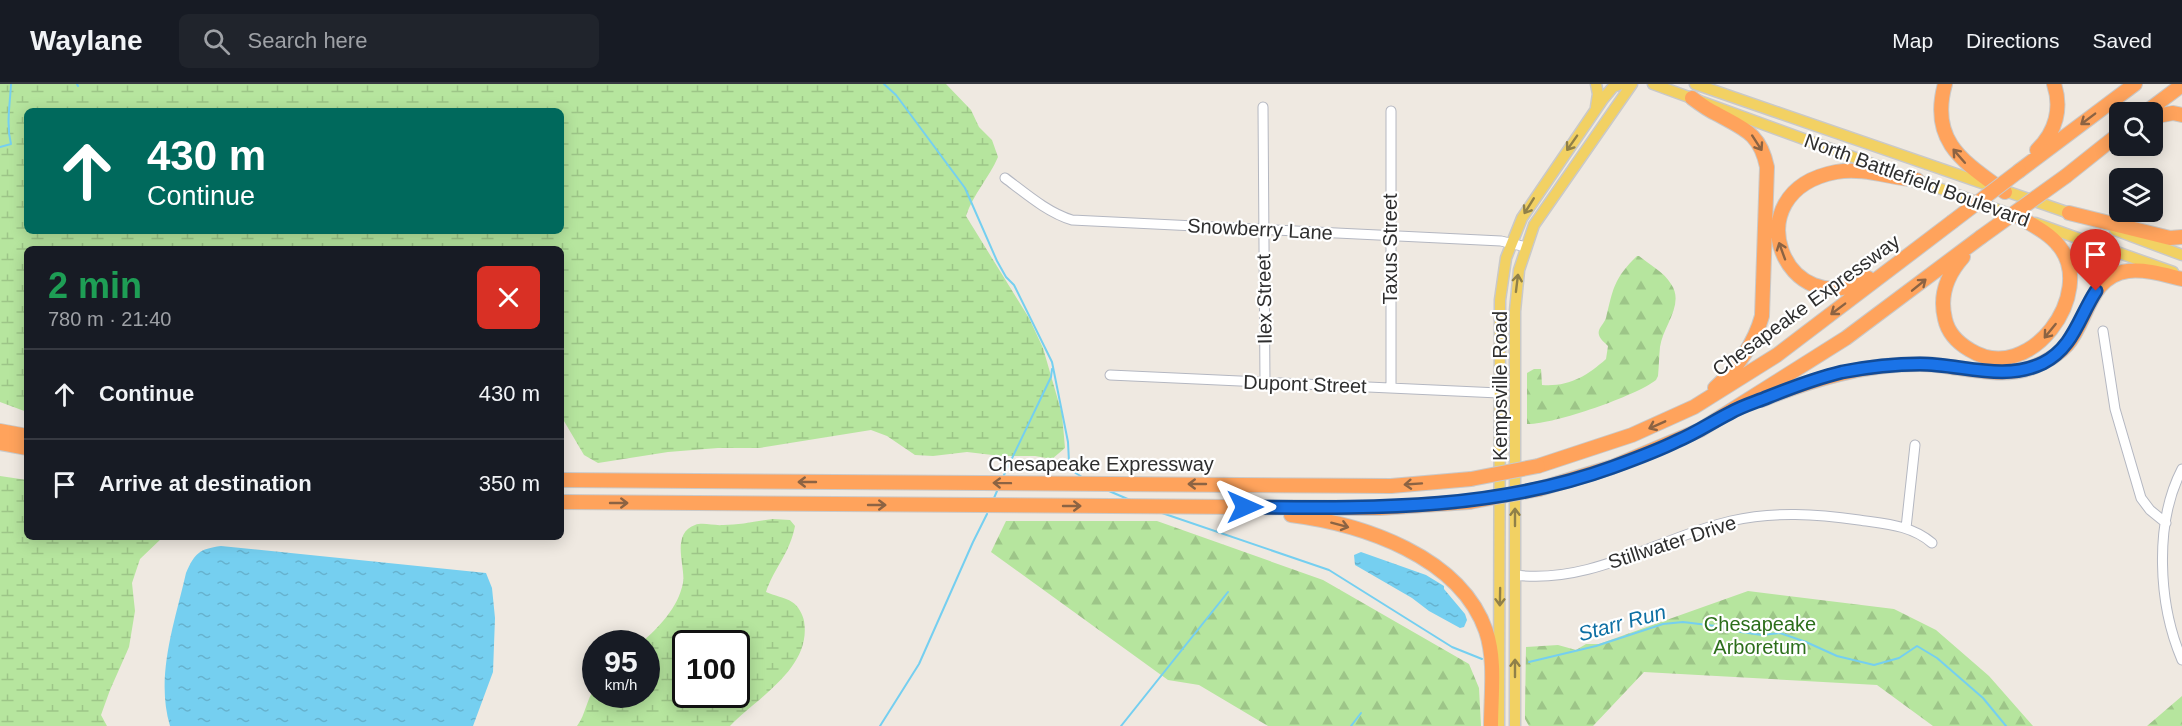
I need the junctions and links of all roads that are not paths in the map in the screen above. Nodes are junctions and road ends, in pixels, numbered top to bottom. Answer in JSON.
{"nodes":[{"id":1,"x":1596,"y":84,"type":"edge"},
{"id":2,"x":1621,"y":84,"type":"edge"},
{"id":3,"x":1632,"y":84,"type":"edge"},
{"id":4,"x":1653,"y":84,"type":"edge"},
{"id":5,"x":1946,"y":84,"type":"edge"},
{"id":6,"x":2054,"y":84,"type":"edge"},
{"id":7,"x":2134,"y":84,"type":"edge"},
{"id":8,"x":1699,"y":85,"type":"edge"},
{"id":9,"x":2182,"y":85,"type":"edge"},
{"id":10,"x":1692,"y":98,"type":"junction"},
{"id":11,"x":2159,"y":102,"type":"edge"},
{"id":12,"x":1263,"y":107,"type":"dead end"},
{"id":13,"x":1596,"y":110,"type":"junction"},
{"id":14,"x":1391,"y":111,"type":"dead end"},
{"id":15,"x":2163,"y":115,"type":"edge"},
{"id":16,"x":2182,"y":115,"type":"edge"},
{"id":17,"x":2109,"y":142,"type":"edge"},
{"id":18,"x":2020,"y":170,"type":"junction"},
{"id":19,"x":1005,"y":178,"type":"dead end"},
{"id":20,"x":1917,"y":180,"type":"junction"},
{"id":21,"x":2005,"y":192,"type":"junction"},
{"id":22,"x":2069,"y":213,"type":"junction"},
{"id":23,"x":2019,"y":217,"type":"junction"},
{"id":24,"x":1263,"y":229,"type":"junction"},
{"id":25,"x":1390,"y":236,"type":"junction"},
{"id":26,"x":1981,"y":237,"type":"junction"},
{"id":27,"x":2182,"y":237,"type":"edge"},
{"id":28,"x":1510,"y":243,"type":"junction"},
{"id":29,"x":1526,"y":247,"type":"junction"},
{"id":30,"x":1918,"y":248,"type":"junction"},
{"id":31,"x":2182,"y":255,"type":"edge"},
{"id":32,"x":2182,"y":277,"type":"edge"},
{"id":33,"x":2103,"y":331,"type":"dead end"},
{"id":34,"x":1110,"y":375,"type":"dead end"},
{"id":35,"x":1265,"y":383,"type":"junction"},
{"id":36,"x":1391,"y":387,"type":"junction"},
{"id":37,"x":1499,"y":393,"type":"junction"},
{"id":38,"x":1684,"y":412,"type":"junction"},
{"id":39,"x":1731,"y":412,"type":"junction"},
{"id":40,"x":0,"y":431,"type":"edge"},
{"id":41,"x":24,"y":435,"type":"edge"},
{"id":42,"x":0,"y":443,"type":"edge"},
{"id":43,"x":1915,"y":445,"type":"dead end"},
{"id":44,"x":24,"y":447,"type":"edge"},
{"id":45,"x":2182,"y":469,"type":"edge"},
{"id":46,"x":564,"y":480,"type":"edge"},
{"id":47,"x":564,"y":502,"type":"edge"},
{"id":48,"x":1157,"y":507,"type":"junction"},
{"id":49,"x":1500,"y":518,"type":"junction"},
{"id":50,"x":2166,"y":523,"type":"junction"},
{"id":51,"x":1906,"y":528,"type":"junction"},
{"id":52,"x":1932,"y":543,"type":"dead end"},
{"id":53,"x":1515,"y":575,"type":"junction"},
{"id":54,"x":2182,"y":660,"type":"edge"},
{"id":55,"x":1491,"y":726,"type":"edge"},
{"id":56,"x":1499,"y":726,"type":"edge"},
{"id":57,"x":1515,"y":726,"type":"edge"}],
"edges":[{"from":1,"to":13,"type":"main road"},
{"from":2,"to":13,"type":"main road","name":"Kempsville Road"},
{"from":3,"to":29,"type":"main road","name":"Kempsville Road"},
{"from":4,"to":10,"type":"main road","name":"North Battlefield Boulevard"},
{"from":21,"to":5,"type":"highway","one_way":true},
{"from":6,"to":18,"type":"highway"},
{"from":7,"to":18,"type":"highway","name":"Chesapeake Expressway","one_way":true},
{"from":8,"to":21,"type":"main road","name":"North Battlefield Boulevard"},
{"from":9,"to":11,"type":"highway"},
{"from":10,"to":20,"type":"main road","name":"North Battlefield Boulevard"},
{"from":10,"to":38,"type":"highway","one_way":true},
{"from":12,"to":24,"type":"street","name":"Ilex Street"},
{"from":13,"to":28,"type":"main road","name":"Kempsville Road","one_way":true},
{"from":14,"to":25,"type":"street","name":"Taxus Street"},
{"from":15,"to":16,"type":"highway"},
{"from":17,"to":26,"type":"highway","bridge":true},
{"from":18,"to":30,"type":"highway","name":"Chesapeake Expressway","bridge":true},
{"from":19,"to":24,"type":"street","name":"Snowberry Lane"},
{"from":20,"to":23,"type":"main road","name":"North Battlefield Boulevard"},
{"from":30,"to":20,"type":"highway","one_way":true},
{"from":21,"to":22,"type":"main road","name":"North Battlefield Boulevard"},
{"from":22,"to":27,"type":"highway"},
{"from":22,"to":31,"type":"main road","name":"North Battlefield Boulevard"},
{"from":23,"to":26,"type":"highway","one_way":true},
{"from":23,"to":32,"type":"main road","name":"North Battlefield Boulevard"},
{"from":24,"to":25,"type":"street","name":"Snowberry Lane"},
{"from":24,"to":35,"type":"street","name":"Ilex Street"},
{"from":25,"to":28,"type":"street","name":"Snowberry Lane"},
{"from":25,"to":36,"type":"street","name":"Taxus Street"},
{"from":39,"to":26,"type":"highway","one_way":true},
{"from":28,"to":29,"type":"street","name":"Snowberry Lane"},
{"from":28,"to":37,"type":"main road","name":"Kempsville Road"},
{"from":53,"to":29,"type":"main road","name":"Kempsville Road","one_way":true},
{"from":30,"to":38,"type":"highway","name":"Chesapeake Expressway","one_way":true},
{"from":32,"to":39,"type":"highway"},
{"from":33,"to":50,"type":"street"},
{"from":34,"to":35,"type":"street","name":"Dupont Street"},
{"from":35,"to":36,"type":"street","name":"Dupont Street"},
{"from":36,"to":37,"type":"street","name":"Dupont Street"},
{"from":37,"to":49,"type":"main road","name":"Kempsville Road"},
{"from":38,"to":46,"type":"highway","name":"Chesapeake Expressway","one_way":true,"bridge":true},
{"from":39,"to":48,"type":"highway","bridge":true},
{"from":40,"to":41,"type":"highway"},
{"from":42,"to":44,"type":"highway"},
{"from":43,"to":51,"type":"street"},
{"from":45,"to":50,"type":"street"},
{"from":47,"to":48,"type":"highway","one_way":true},
{"from":48,"to":55,"type":"highway","one_way":true},
{"from":49,"to":53,"type":"main road"},
{"from":49,"to":56,"type":"main road","name":"Kempsville Road","one_way":true},
{"from":50,"to":54,"type":"street"},
{"from":51,"to":52,"type":"street","name":"Stillwater Drive"},
{"from":51,"to":53,"type":"street","name":"Stillwater Drive"},
{"from":57,"to":53,"type":"main road","name":"Kempsville Road","one_way":true}]}
